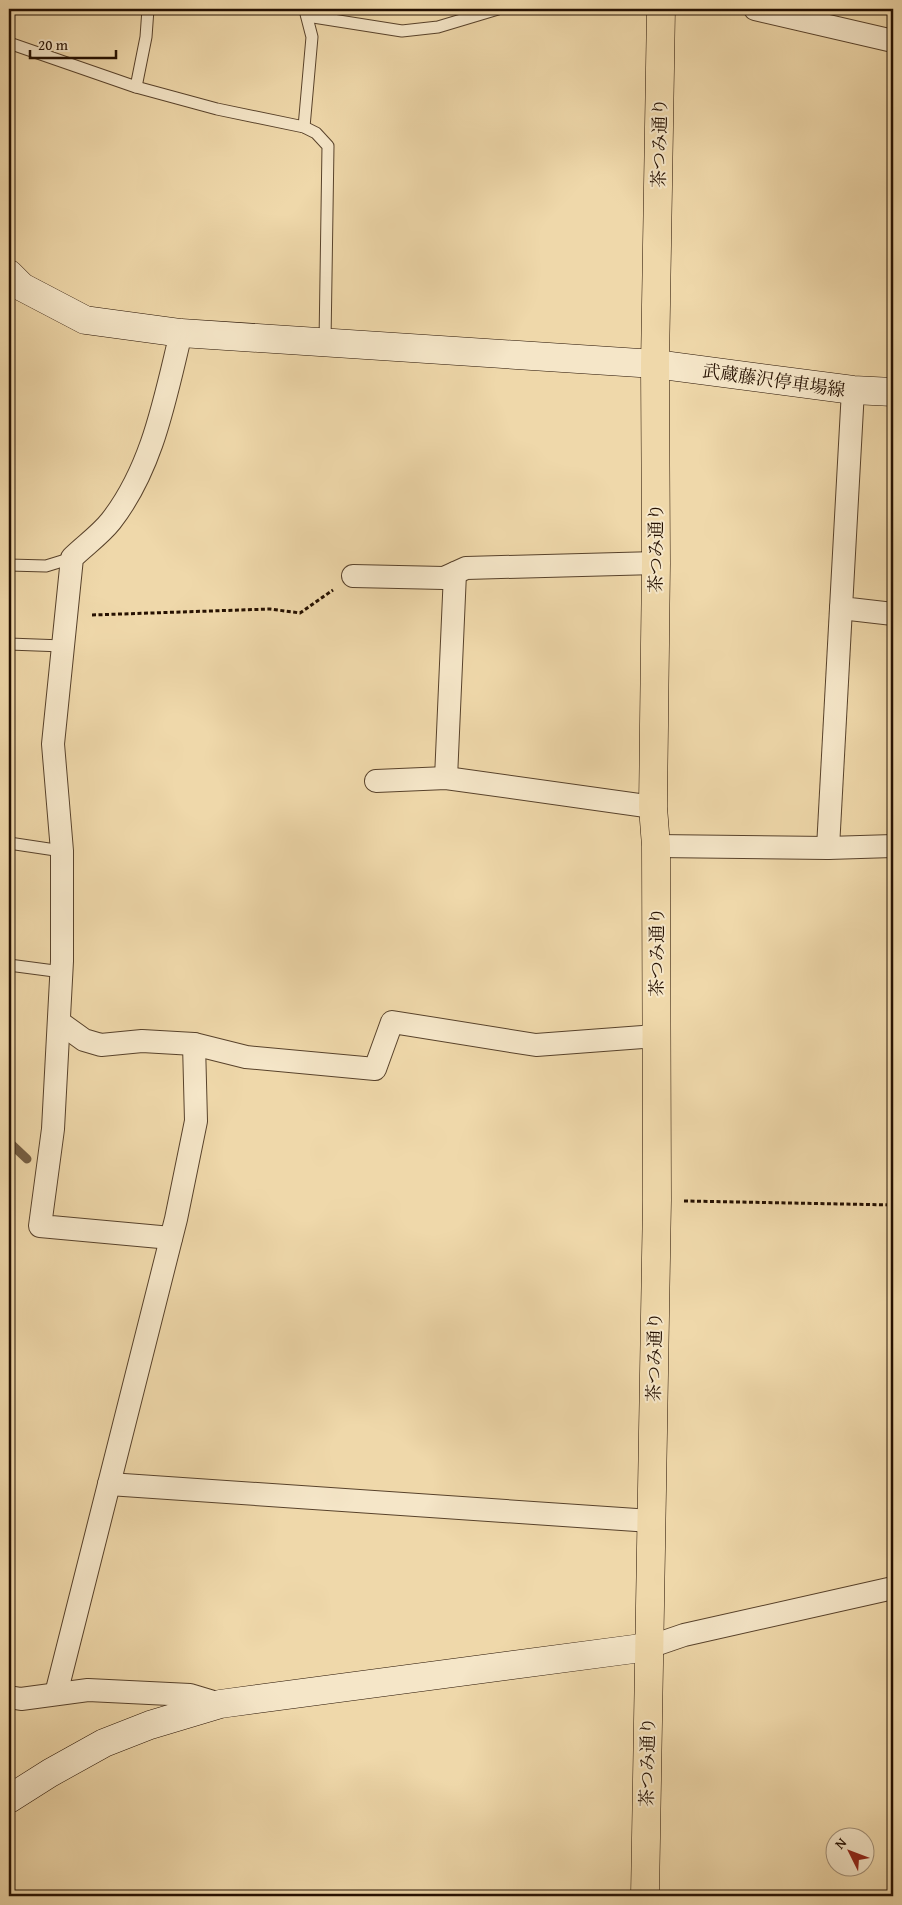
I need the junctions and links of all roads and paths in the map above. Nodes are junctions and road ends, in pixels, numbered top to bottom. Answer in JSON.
{"nodes":[{"id":1,"x":148,"y":9,"type":"edge"},
{"id":2,"x":498,"y":9,"type":"edge"},
{"id":3,"x":660,"y":9,"type":"edge"},
{"id":4,"x":755,"y":9,"type":"edge"},
{"id":5,"x":306,"y":12,"type":"edge"},
{"id":6,"x":893,"y":41,"type":"edge"},
{"id":7,"x":9,"y":43,"type":"edge"},
{"id":8,"x":136,"y":87,"type":"junction"},
{"id":9,"x":304,"y":127,"type":"junction"},
{"id":10,"x":9,"y":274,"type":"edge"},
{"id":11,"x":181,"y":333,"type":"junction"},
{"id":12,"x":325,"y":342,"type":"junction"},
{"id":13,"x":655,"y":364,"type":"junction"},
{"id":14,"x":852,"y":390,"type":"junction"},
{"id":15,"x":893,"y":392,"type":"edge"},
{"id":16,"x":72,"y":558,"type":"junction"},
{"id":17,"x":656,"y":563,"type":"junction"},
{"id":18,"x":9,"y":565,"type":"edge"},
{"id":19,"x":454,"y":573,"type":"junction"},
{"id":20,"x":353,"y":576,"type":"joint"},
{"id":21,"x":841,"y":608,"type":"junction"},
{"id":22,"x":893,"y":614,"type":"edge"},
{"id":23,"x":66,"y":616,"type":"junction"},
{"id":24,"x":9,"y":644,"type":"edge"},
{"id":25,"x":63,"y":646,"type":"junction"},
{"id":26,"x":446,"y":778,"type":"junction"},
{"id":27,"x":376,"y":781,"type":"dead end"},
{"id":28,"x":653,"y":807,"type":"junction"},
{"id":29,"x":9,"y":844,"type":"edge"},
{"id":30,"x":656,"y":846,"type":"junction"},
{"id":31,"x":893,"y":846,"type":"edge"},
{"id":32,"x":828,"y":848,"type":"junction"},
{"id":33,"x":62,"y":851,"type":"junction"},
{"id":34,"x":9,"y":965,"type":"edge"},
{"id":35,"x":62,"y":972,"type":"junction"},
{"id":36,"x":59,"y":1022,"type":"junction"},
{"id":37,"x":656,"y":1036,"type":"junction"},
{"id":38,"x":194,"y":1044,"type":"junction"},
{"id":39,"x":657,"y":1200,"type":"junction"},
{"id":40,"x":893,"y":1205,"type":"edge"},
{"id":41,"x":171,"y":1238,"type":"junction"},
{"id":42,"x":109,"y":1484,"type":"junction"},
{"id":43,"x":651,"y":1521,"type":"junction"},
{"id":44,"x":893,"y":1588,"type":"edge"},
{"id":45,"x":649,"y":1647,"type":"junction"},
{"id":46,"x":56,"y":1694,"type":"junction"},
{"id":47,"x":9,"y":1697,"type":"edge"},
{"id":48,"x":220,"y":1704,"type":"junction"},
{"id":49,"x":9,"y":1799,"type":"edge"},
{"id":50,"x":645,"y":1896,"type":"edge"}],
"edges":[{"from":1,"to":8,"type":"lane"},
{"from":2,"to":5,"type":"lane"},
{"from":3,"to":13,"type":"main road","name":"茶つみ通り"},
{"from":4,"to":6,"type":"street"},
{"from":5,"to":9,"type":"lane"},
{"from":7,"to":8,"type":"lane"},
{"from":8,"to":9,"type":"lane"},
{"from":9,"to":12,"type":"lane"},
{"from":10,"to":11,"type":"street","name":"武蔵藤沢停車場線"},
{"from":11,"to":12,"type":"street","name":"武蔵藤沢停車場線"},
{"from":11,"to":16,"type":"street"},
{"from":12,"to":13,"type":"street","name":"武蔵藤沢停車場線"},
{"from":13,"to":14,"type":"street","name":"武蔵藤沢停車場線"},
{"from":13,"to":17,"type":"main road","name":"茶つみ通り"},
{"from":14,"to":15,"type":"street","name":"武蔵藤沢停車場線"},
{"from":14,"to":21,"type":"street"},
{"from":16,"to":18,"type":"lane"},
{"from":16,"to":23,"type":"street"},
{"from":17,"to":19,"type":"street"},
{"from":17,"to":28,"type":"main road","name":"茶つみ通り"},
{"from":19,"to":20,"type":"street"},
{"from":19,"to":26,"type":"street"},
{"from":20,"to":23,"type":"path"},
{"from":21,"to":22,"type":"street"},
{"from":21,"to":32,"type":"street"},
{"from":23,"to":25,"type":"street"},
{"from":24,"to":25,"type":"lane"},
{"from":25,"to":33,"type":"street"},
{"from":26,"to":27,"type":"street"},
{"from":26,"to":28,"type":"street"},
{"from":28,"to":30,"type":"main road","name":"茶つみ通り"},
{"from":29,"to":33,"type":"lane"},
{"from":30,"to":32,"type":"street"},
{"from":30,"to":37,"type":"main road","name":"茶つみ通り"},
{"from":31,"to":32,"type":"street"},
{"from":33,"to":35,"type":"street"},
{"from":34,"to":35,"type":"lane"},
{"from":35,"to":36,"type":"street"},
{"from":36,"to":38,"type":"street"},
{"from":36,"to":41,"type":"street"},
{"from":37,"to":38,"type":"street"},
{"from":37,"to":39,"type":"main road","name":"茶つみ通り"},
{"from":38,"to":41,"type":"street"},
{"from":39,"to":40,"type":"path"},
{"from":39,"to":43,"type":"main road","name":"茶つみ通り"},
{"from":41,"to":42,"type":"street"},
{"from":42,"to":43,"type":"street"},
{"from":42,"to":46,"type":"street"},
{"from":43,"to":45,"type":"main road","name":"茶つみ通り"},
{"from":44,"to":45,"type":"street"},
{"from":45,"to":48,"type":"street"},
{"from":45,"to":50,"type":"main road","name":"茶つみ通り"},
{"from":46,"to":47,"type":"street"},
{"from":46,"to":48,"type":"street"},
{"from":48,"to":49,"type":"street"}]}
